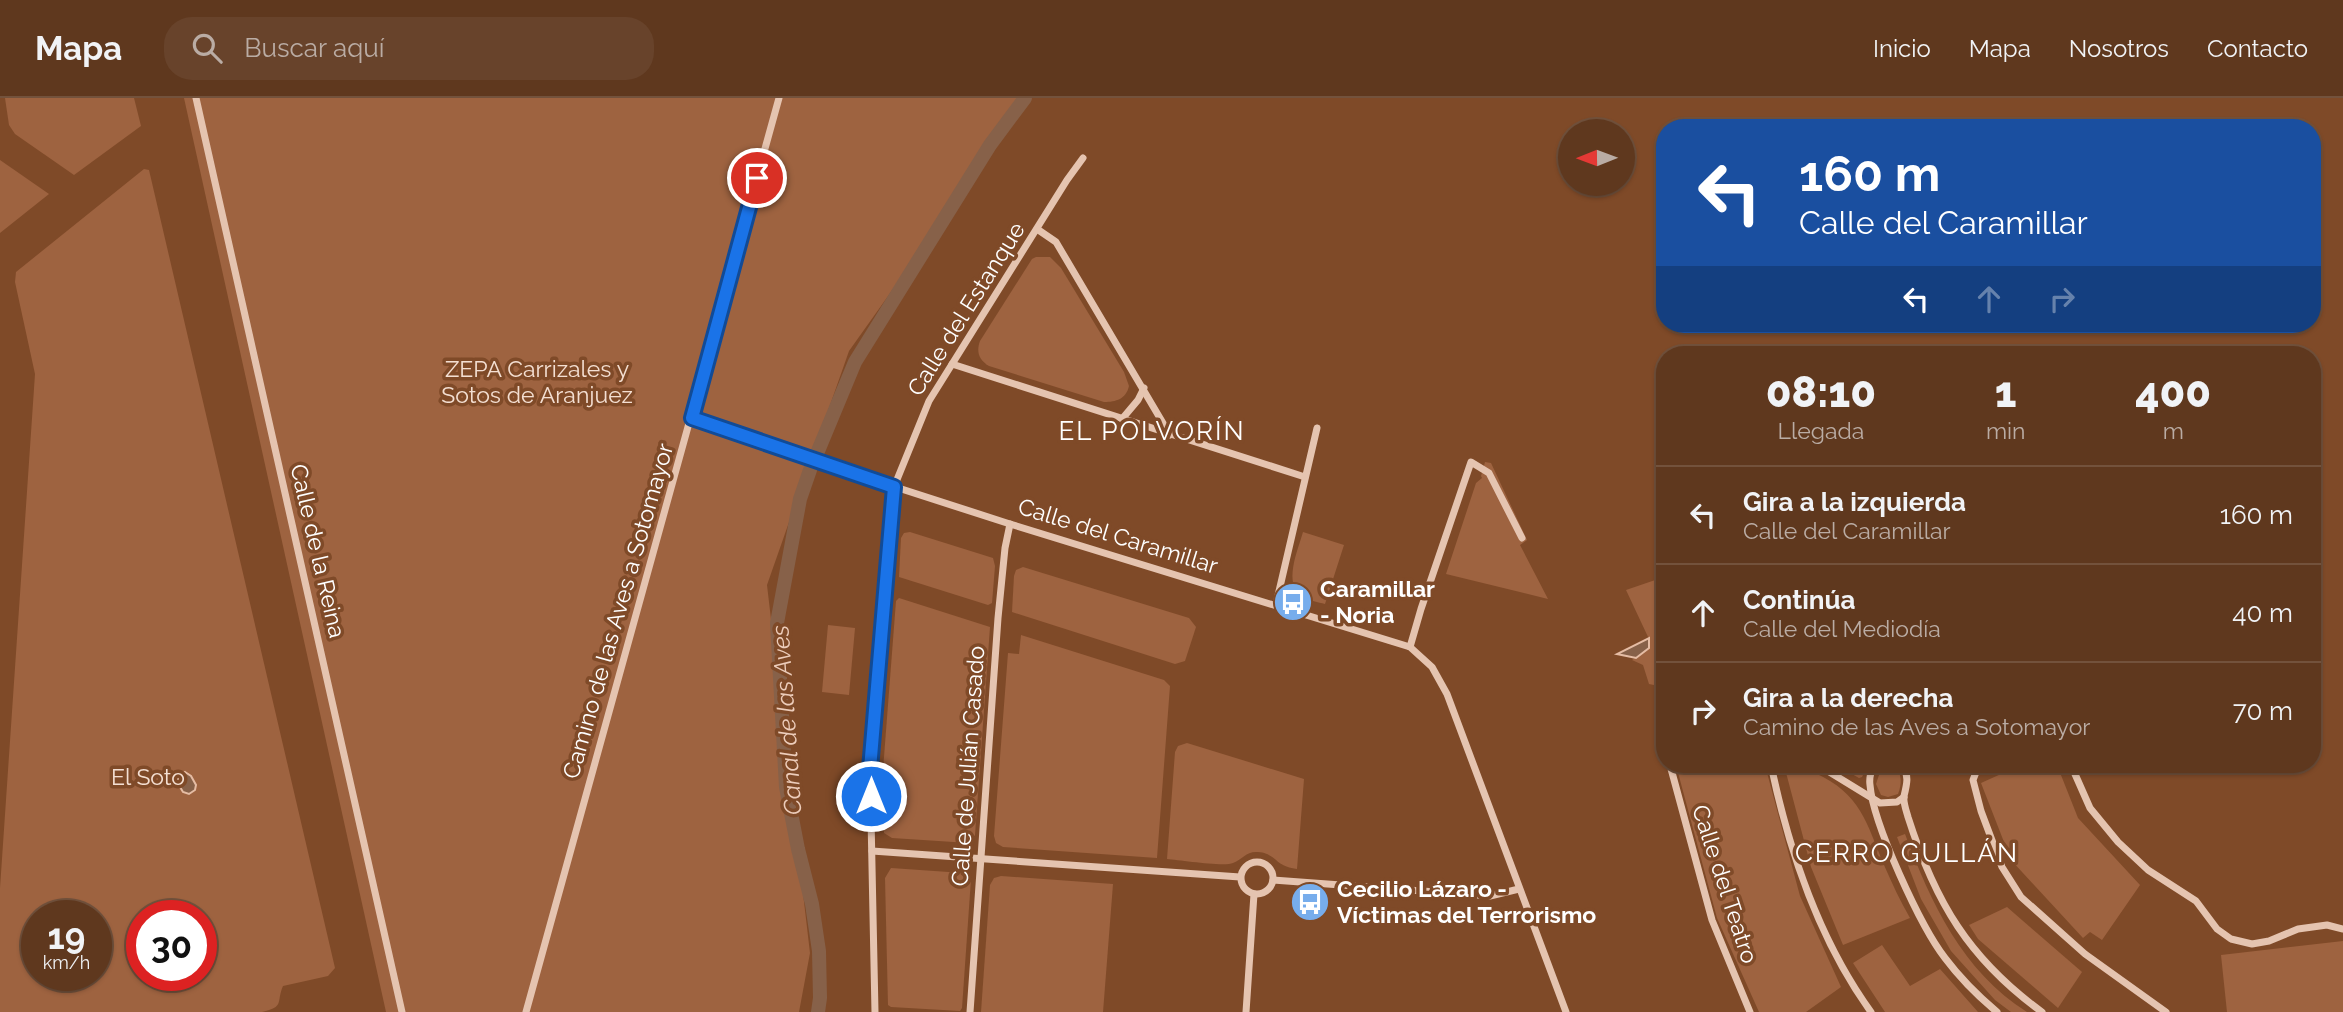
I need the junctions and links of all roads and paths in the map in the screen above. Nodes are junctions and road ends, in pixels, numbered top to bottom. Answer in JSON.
{"nodes":[{"id":1,"x":196,"y":98,"type":"edge"},
{"id":2,"x":779,"y":98,"type":"edge"},
{"id":3,"x":1083,"y":158,"type":"dead end"},
{"id":4,"x":1037,"y":229,"type":"junction"},
{"id":5,"x":952,"y":364,"type":"junction"},
{"id":6,"x":1144,"y":388,"type":"junction"},
{"id":7,"x":692,"y":418,"type":"junction"},
{"id":8,"x":1122,"y":419,"type":"junction"},
{"id":9,"x":1317,"y":428,"type":"dead end"},
{"id":10,"x":1170,"y":435,"type":"junction"},
{"id":11,"x":1305,"y":477,"type":"junction"},
{"id":12,"x":894,"y":487,"type":"junction"},
{"id":13,"x":1010,"y":524,"type":"junction"},
{"id":14,"x":1522,"y":538,"type":"dead end"},
{"id":15,"x":1276,"y":604,"type":"junction"},
{"id":16,"x":1410,"y":647,"type":"junction"},
{"id":17,"x":1672,"y":773,"type":"edge"},
{"id":18,"x":1773,"y":773,"type":"edge"},
{"id":19,"x":1832,"y":773,"type":"edge"},
{"id":20,"x":1872,"y":773,"type":"edge"},
{"id":21,"x":1906,"y":773,"type":"edge"},
{"id":22,"x":1975,"y":773,"type":"edge"},
{"id":23,"x":2075,"y":773,"type":"edge"},
{"id":24,"x":1872,"y":797,"type":"junction"},
{"id":25,"x":1903,"y":797,"type":"junction"},
{"id":26,"x":872,"y":850,"type":"junction"},
{"id":27,"x":982,"y":859,"type":"junction"},
{"id":28,"x":1240,"y":877,"type":"junction"},
{"id":29,"x":1273,"y":880,"type":"junction"},
{"id":30,"x":1519,"y":889,"type":"junction"},
{"id":31,"x":1254,"y":894,"type":"junction"},
{"id":32,"x":2343,"y":929,"type":"edge"},
{"id":33,"x":402,"y":1012,"type":"edge"},
{"id":34,"x":526,"y":1012,"type":"edge"},
{"id":35,"x":875,"y":1012,"type":"edge"},
{"id":36,"x":970,"y":1012,"type":"edge"},
{"id":37,"x":1246,"y":1012,"type":"edge"},
{"id":38,"x":1566,"y":1012,"type":"edge"},
{"id":39,"x":1750,"y":1012,"type":"edge"},
{"id":40,"x":1871,"y":1012,"type":"edge"},
{"id":41,"x":1997,"y":1012,"type":"edge"},
{"id":42,"x":2042,"y":1012,"type":"edge"},
{"id":43,"x":2166,"y":1012,"type":"edge"}],
"edges":[{"from":1,"to":33,"type":"street","name":"Calle de la Reina"},
{"from":2,"to":7,"type":"street","name":"Camino de las Aves a Sotomayor"},
{"from":3,"to":4,"type":"street","name":"Calle del Estanque"},
{"from":4,"to":5,"type":"street","name":"Calle del Estanque"},
{"from":4,"to":6,"type":"street"},
{"from":5,"to":8,"type":"street"},
{"from":5,"to":12,"type":"street","name":"Calle del Estanque"},
{"from":6,"to":8,"type":"street"},
{"from":6,"to":10,"type":"street"},
{"from":7,"to":12,"type":"street","name":"Calle del Caramillar"},
{"from":7,"to":34,"type":"street","name":"Camino de las Aves a Sotomayor"},
{"from":8,"to":10,"type":"street"},
{"from":9,"to":11,"type":"street"},
{"from":10,"to":11,"type":"street"},
{"from":11,"to":15,"type":"street"},
{"from":12,"to":13,"type":"street","name":"Calle del Caramillar"},
{"from":12,"to":26,"type":"street","name":"Calle del Estanque"},
{"from":13,"to":15,"type":"street","name":"Calle del Caramillar"},
{"from":13,"to":27,"type":"street","name":"Calle de Julián Casado"},
{"from":14,"to":16,"type":"street"},
{"from":15,"to":16,"type":"street","name":"Calle del Caramillar"},
{"from":16,"to":30,"type":"street"},
{"from":17,"to":39,"type":"street","name":"Calle del Teatro"},
{"from":18,"to":40,"type":"street"},
{"from":19,"to":24,"type":"street"},
{"from":20,"to":24,"type":"street"},
{"from":21,"to":25,"type":"street"},
{"from":22,"to":43,"type":"street"},
{"from":23,"to":32,"type":"street"},
{"from":24,"to":25,"type":"street"},
{"from":24,"to":41,"type":"street"},
{"from":25,"to":42,"type":"street"},
{"from":26,"to":27,"type":"street"},
{"from":26,"to":35,"type":"street","name":"Calle del Estanque"},
{"from":27,"to":28,"type":"street"},
{"from":27,"to":36,"type":"street","name":"Calle de Julián Casado"},
{"from":28,"to":29,"type":"street"},
{"from":28,"to":31,"type":"street"},
{"from":29,"to":30,"type":"street"},
{"from":29,"to":31,"type":"street"},
{"from":30,"to":38,"type":"street"},
{"from":31,"to":37,"type":"street"}]}
